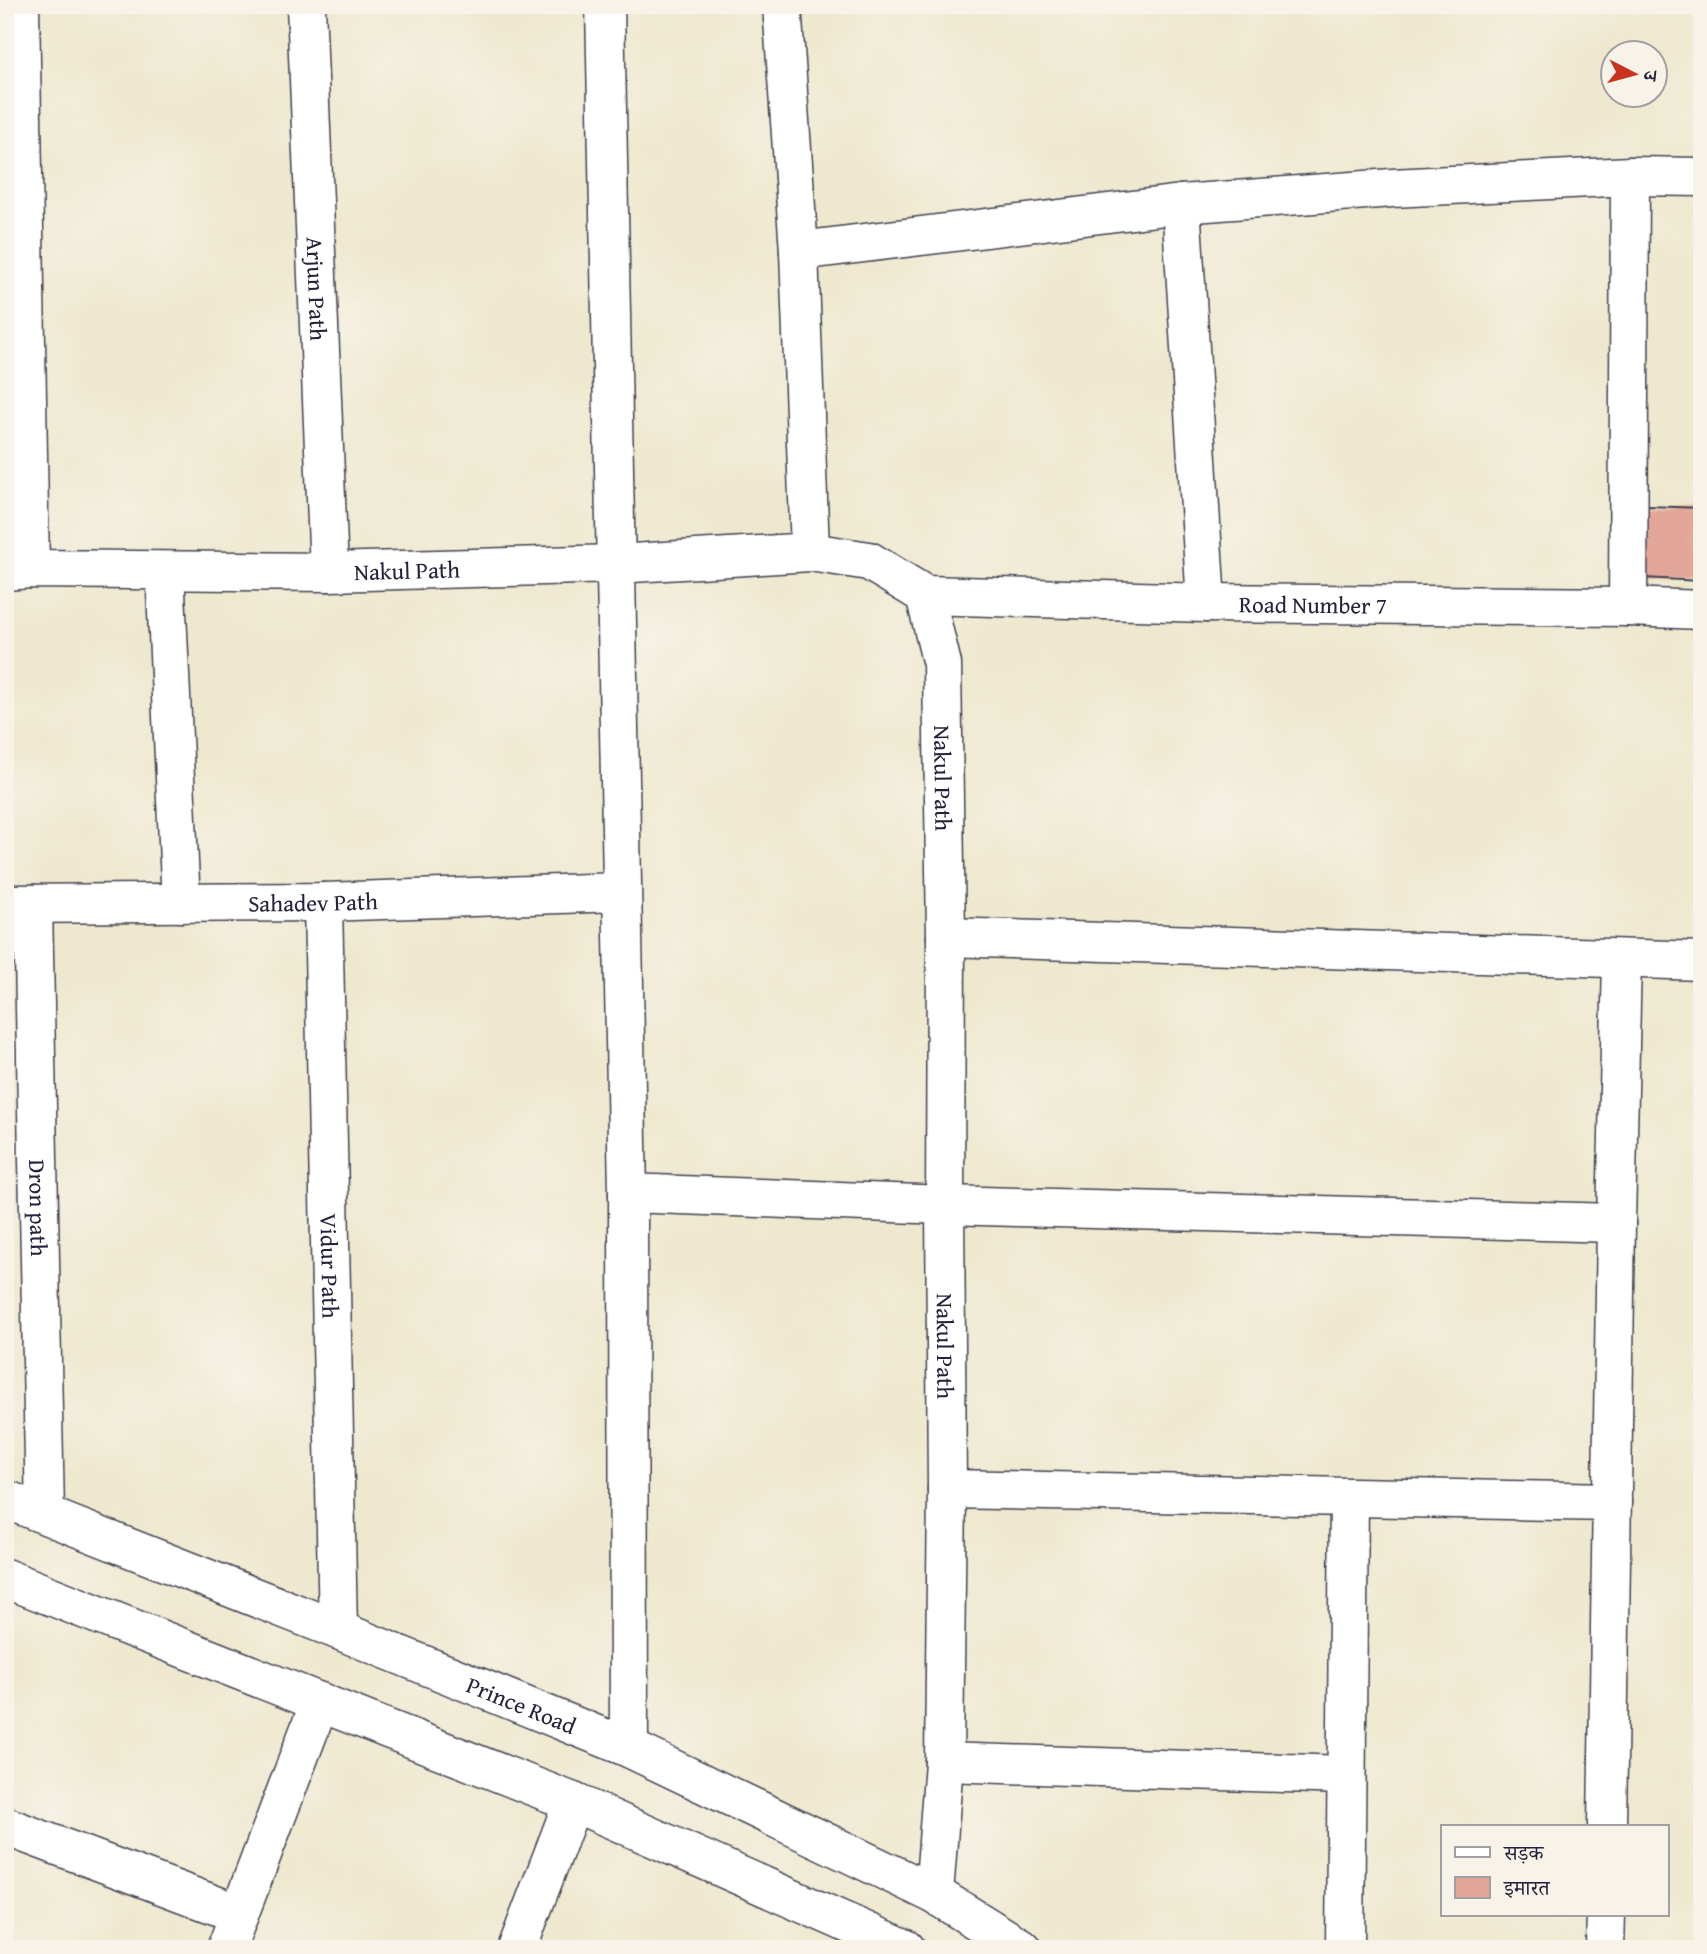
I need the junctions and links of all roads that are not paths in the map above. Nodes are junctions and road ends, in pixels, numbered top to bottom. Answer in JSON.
{"nodes":[{"id":1,"x":20,"y":5,"type":"edge"},
{"id":2,"x":306,"y":5,"type":"edge"},
{"id":3,"x":605,"y":5,"type":"edge"},
{"id":4,"x":782,"y":5,"type":"edge"},
{"id":5,"x":1630,"y":176,"type":"junction"},
{"id":6,"x":1702,"y":177,"type":"edge"},
{"id":7,"x":1181,"y":204,"type":"junction"},
{"id":8,"x":799,"y":251,"type":"junction"},
{"id":9,"x":810,"y":552,"type":"junction"},
{"id":10,"x":616,"y":564,"type":"junction"},
{"id":11,"x":18,"y":570,"type":"edge"},
{"id":12,"x":166,"y":571,"type":"junction"},
{"id":13,"x":330,"y":572,"type":"junction"},
{"id":14,"x":925,"y":594,"type":"junction"},
{"id":15,"x":1206,"y":603,"type":"junction"},
{"id":16,"x":1628,"y":607,"type":"junction"},
{"id":17,"x":1702,"y":610,"type":"edge"},
{"id":18,"x":621,"y":892,"type":"junction"},
{"id":19,"x":323,"y":902,"type":"junction"},
{"id":20,"x":181,"y":903,"type":"junction"},
{"id":21,"x":19,"y":904,"type":"edge"},
{"id":22,"x":946,"y":937,"type":"junction"},
{"id":23,"x":1622,"y":959,"type":"junction"},
{"id":24,"x":1702,"y":961,"type":"edge"},
{"id":25,"x":628,"y":1193,"type":"junction"},
{"id":26,"x":945,"y":1205,"type":"junction"},
{"id":27,"x":1616,"y":1223,"type":"junction"},
{"id":28,"x":947,"y":1489,"type":"junction"},
{"id":29,"x":1349,"y":1498,"type":"junction"},
{"id":30,"x":5,"y":1499,"type":"edge"},
{"id":31,"x":1612,"y":1502,"type":"junction"},
{"id":32,"x":44,"y":1514,"type":"junction"},
{"id":33,"x":5,"y":1578,"type":"edge"},
{"id":34,"x":338,"y":1630,"type":"junction"},
{"id":35,"x":320,"y":1702,"type":"junction"},
{"id":36,"x":629,"y":1748,"type":"junction"},
{"id":37,"x":944,"y":1762,"type":"junction"},
{"id":38,"x":1345,"y":1775,"type":"junction"},
{"id":39,"x":573,"y":1802,"type":"junction"},
{"id":40,"x":1607,"y":1825,"type":"edge"},
{"id":41,"x":5,"y":1826,"type":"edge"},
{"id":42,"x":934,"y":1894,"type":"junction"},
{"id":43,"x":239,"y":1914,"type":"junction"},
{"id":44,"x":1606,"y":1916,"type":"edge"},
{"id":45,"x":226,"y":1949,"type":"edge"},
{"id":46,"x":517,"y":1949,"type":"edge"},
{"id":47,"x":906,"y":1949,"type":"edge"},
{"id":48,"x":1023,"y":1949,"type":"edge"},
{"id":49,"x":1345,"y":1949,"type":"edge"},
{"id":50,"x":1605,"y":1949,"type":"edge"}],
"edges":[{"from":1,"to":11,"type":"street"},
{"from":2,"to":13,"type":"street","name":"Arjun Path"},
{"from":3,"to":10,"type":"street"},
{"from":4,"to":8,"type":"street"},
{"from":5,"to":6,"type":"street"},
{"from":5,"to":7,"type":"street"},
{"from":5,"to":16,"type":"street"},
{"from":7,"to":8,"type":"street"},
{"from":7,"to":15,"type":"street"},
{"from":8,"to":9,"type":"street"},
{"from":9,"to":10,"type":"street","name":"Nakul Path"},
{"from":9,"to":14,"type":"street","name":"Nakul Path"},
{"from":10,"to":13,"type":"street","name":"Nakul Path"},
{"from":10,"to":18,"type":"street"},
{"from":11,"to":12,"type":"street","name":"Nakul Path"},
{"from":12,"to":13,"type":"street","name":"Nakul Path"},
{"from":12,"to":20,"type":"street"},
{"from":14,"to":15,"type":"street","name":"Road Number 7"},
{"from":14,"to":22,"type":"street","name":"Nakul Path"},
{"from":15,"to":16,"type":"street","name":"Road Number 7"},
{"from":16,"to":17,"type":"street","name":"Road Number 7"},
{"from":18,"to":19,"type":"street","name":"Sahadev Path"},
{"from":18,"to":25,"type":"street"},
{"from":19,"to":20,"type":"street","name":"Sahadev Path"},
{"from":19,"to":34,"type":"street","name":"Vidur Path"},
{"from":20,"to":21,"type":"street","name":"Sahadev Path"},
{"from":21,"to":32,"type":"street","name":"Dron path"},
{"from":22,"to":23,"type":"street"},
{"from":22,"to":26,"type":"street","name":"Nakul Path"},
{"from":23,"to":24,"type":"street"},
{"from":23,"to":27,"type":"street"},
{"from":25,"to":26,"type":"street"},
{"from":25,"to":36,"type":"street"},
{"from":26,"to":27,"type":"street"},
{"from":26,"to":28,"type":"street","name":"Nakul Path"},
{"from":27,"to":31,"type":"street"},
{"from":28,"to":29,"type":"street"},
{"from":28,"to":37,"type":"street","name":"Nakul Path"},
{"from":29,"to":31,"type":"street"},
{"from":29,"to":38,"type":"street"},
{"from":30,"to":32,"type":"street","name":"Prince Road"},
{"from":31,"to":40,"type":"street"},
{"from":32,"to":34,"type":"street","name":"Prince Road"},
{"from":33,"to":35,"type":"street"},
{"from":34,"to":36,"type":"street","name":"Prince Road"},
{"from":35,"to":39,"type":"street"},
{"from":35,"to":43,"type":"street"},
{"from":36,"to":42,"type":"street","name":"Prince Road"},
{"from":37,"to":38,"type":"street"},
{"from":37,"to":42,"type":"street","name":"Nakul Path"},
{"from":38,"to":49,"type":"street"},
{"from":39,"to":46,"type":"street"},
{"from":39,"to":47,"type":"street"},
{"from":41,"to":43,"type":"street"},
{"from":42,"to":48,"type":"street","name":"Prince Road"},
{"from":43,"to":45,"type":"street"},
{"from":44,"to":50,"type":"street"}]}
